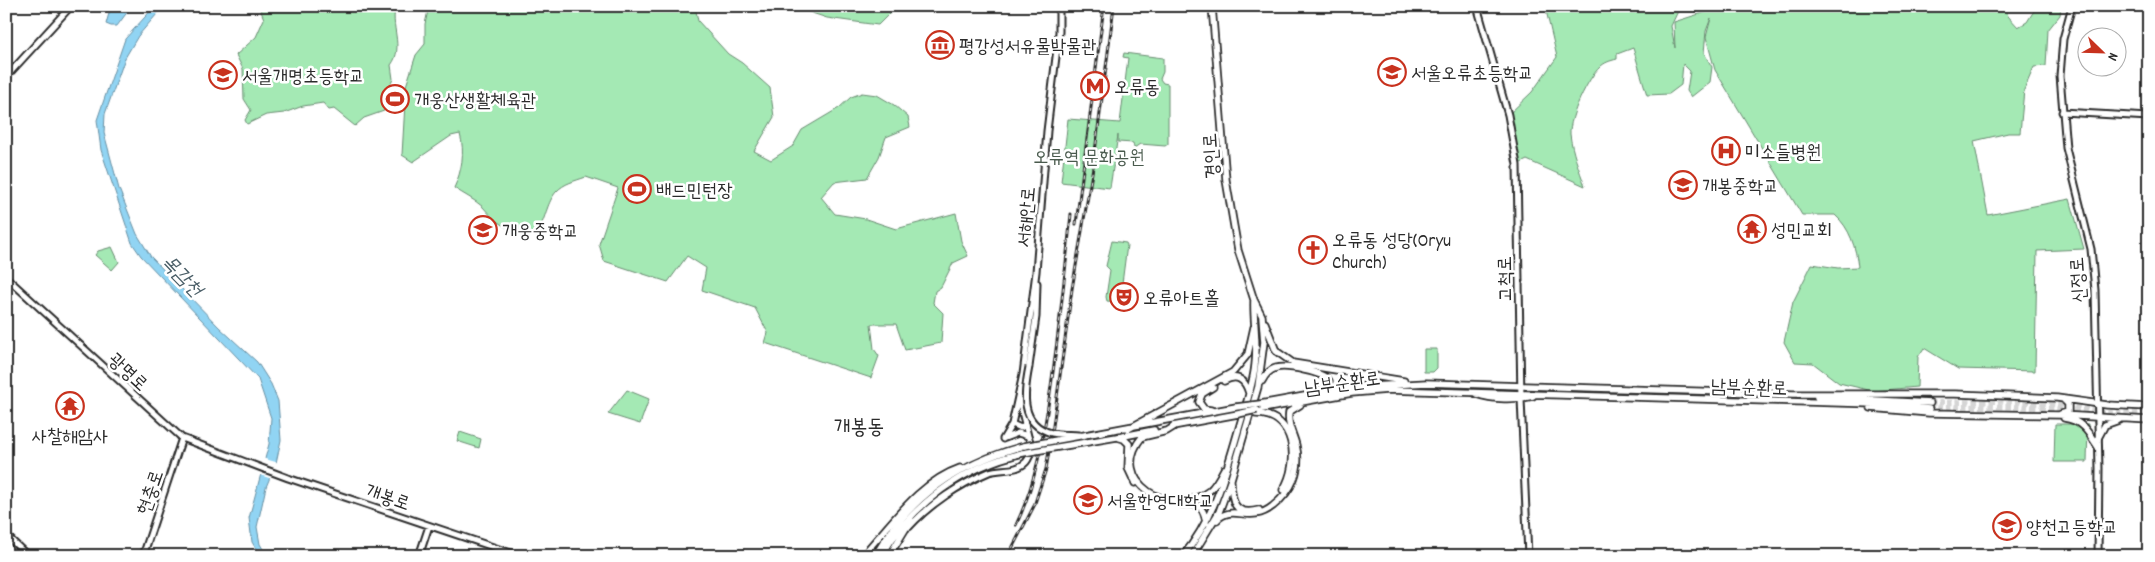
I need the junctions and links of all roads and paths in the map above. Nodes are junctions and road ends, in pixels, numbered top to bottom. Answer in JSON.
{"nodes":[{"id":1,"x":72,"y":6,"type":"edge"},
{"id":2,"x":1059,"y":6,"type":"edge"},
{"id":3,"x":1212,"y":6,"type":"edge"},
{"id":4,"x":1477,"y":6,"type":"edge"},
{"id":5,"x":2072,"y":6,"type":"edge"},
{"id":6,"x":6,"y":77,"type":"edge"},
{"id":7,"x":2062,"y":112,"type":"junction"},
{"id":8,"x":2149,"y":117,"type":"edge"},
{"id":9,"x":1036,"y":272,"type":"junction"},
{"id":10,"x":6,"y":277,"type":"edge"},
{"id":11,"x":1254,"y":300,"type":"junction"},
{"id":12,"x":1262,"y":316,"type":"junction"},
{"id":13,"x":1255,"y":323,"type":"junction"},
{"id":14,"x":1426,"y":383,"type":"junction"},
{"id":15,"x":1258,"y":387,"type":"junction"},
{"id":16,"x":1249,"y":393,"type":"junction"},
{"id":17,"x":1521,"y":393,"type":"junction"},
{"id":18,"x":1793,"y":394,"type":"junction"},
{"id":19,"x":1316,"y":397,"type":"junction"},
{"id":20,"x":1019,"y":399,"type":"junction"},
{"id":21,"x":2063,"y":399,"type":"junction"},
{"id":22,"x":2096,"y":404,"type":"junction"},
{"id":23,"x":1849,"y":405,"type":"junction"},
{"id":24,"x":2149,"y":408,"type":"edge"},
{"id":25,"x":1258,"y":409,"type":"junction"},
{"id":26,"x":1218,"y":410,"type":"junction"},
{"id":27,"x":2060,"y":415,"type":"junction"},
{"id":28,"x":2047,"y":416,"type":"junction"},
{"id":29,"x":2097,"y":417,"type":"junction"},
{"id":30,"x":2125,"y":419,"type":"junction"},
{"id":31,"x":2149,"y":420,"type":"edge"},
{"id":32,"x":1012,"y":424,"type":"junction"},
{"id":33,"x":1025,"y":424,"type":"junction"},
{"id":34,"x":1175,"y":426,"type":"junction"},
{"id":35,"x":1128,"y":428,"type":"junction"},
{"id":36,"x":1085,"y":435,"type":"junction"},
{"id":37,"x":1028,"y":436,"type":"junction"},
{"id":38,"x":1117,"y":437,"type":"junction"},
{"id":39,"x":182,"y":438,"type":"junction"},
{"id":40,"x":2098,"y":438,"type":"junction"},
{"id":41,"x":2098,"y":447,"type":"junction"},
{"id":42,"x":1024,"y":449,"type":"junction"},
{"id":43,"x":1229,"y":461,"type":"junction"},
{"id":44,"x":248,"y":463,"type":"joint"},
{"id":45,"x":974,"y":463,"type":"junction"},
{"id":46,"x":1231,"y":479,"type":"junction"},
{"id":47,"x":917,"y":510,"type":"junction"},
{"id":48,"x":1209,"y":525,"type":"junction"},
{"id":49,"x":429,"y":526,"type":"junction"},
{"id":50,"x":6,"y":536,"type":"edge"},
{"id":51,"x":898,"y":542,"type":"junction"},
{"id":52,"x":891,"y":553,"type":"edge"},
{"id":53,"x":28,"y":556,"type":"edge"},
{"id":54,"x":143,"y":556,"type":"edge"},
{"id":55,"x":419,"y":556,"type":"edge"},
{"id":56,"x":520,"y":556,"type":"edge"},
{"id":57,"x":865,"y":556,"type":"edge"},
{"id":58,"x":875,"y":556,"type":"edge"},
{"id":59,"x":881,"y":556,"type":"edge"},
{"id":60,"x":1183,"y":556,"type":"edge"},
{"id":61,"x":1192,"y":556,"type":"edge"},
{"id":62,"x":1528,"y":556,"type":"edge"},
{"id":63,"x":2098,"y":556,"type":"edge"}],
"edges":[{"from":1,"to":6,"type":"main road"},
{"from":2,"to":9,"type":"main road","name":"서해안로"},
{"from":3,"to":11,"type":"main road","name":"경인로"},
{"from":4,"to":17,"type":"main road","name":"고척로"},
{"from":5,"to":7,"type":"main road","name":"신정로"},
{"from":7,"to":8,"type":"main road"},
{"from":7,"to":22,"type":"main road","name":"신정로"},
{"from":9,"to":20,"type":"main road","name":"서해안로"},
{"from":9,"to":36,"type":"main road","bridge":true},
{"from":10,"to":39,"type":"main road","name":"광명로"},
{"from":11,"to":12,"type":"main road","name":"경인로"},
{"from":11,"to":13,"type":"main road","name":"경인로"},
{"from":12,"to":14,"type":"main road"},
{"from":12,"to":15,"type":"main road","name":"경인로"},
{"from":13,"to":16,"type":"main road","name":"경인로"},
{"from":13,"to":35,"type":"main road"},
{"from":14,"to":17,"type":"main road","name":"남부순환로"},
{"from":14,"to":19,"type":"main road","name":"남부순환로"},
{"from":15,"to":19,"type":"main road"},
{"from":15,"to":46,"type":"main road","name":"경인로"},
{"from":16,"to":26,"type":"main road"},
{"from":16,"to":43,"type":"main road","name":"경인로"},
{"from":17,"to":18,"type":"main road","name":"남부순환로"},
{"from":17,"to":19,"type":"main road","name":"남부순환로"},
{"from":17,"to":23,"type":"main road","name":"남부순환로"},
{"from":17,"to":62,"type":"main road","name":"고척로"},
{"from":18,"to":21,"type":"main road","name":"남부순환로"},
{"from":18,"to":23,"type":"main road","name":"남부순환로"},
{"from":19,"to":25,"type":"main road","name":"남부순환로"},
{"from":19,"to":48,"type":"main road"},
{"from":20,"to":32,"type":"main road"},
{"from":20,"to":33,"type":"main road"},
{"from":21,"to":22,"type":"main road","name":"남부순환로"},
{"from":21,"to":27,"type":"main road"},
{"from":22,"to":24,"type":"main road","name":"남부순환로"},
{"from":22,"to":29,"type":"main road","name":"신정로"},
{"from":23,"to":28,"type":"main road","name":"남부순환로"},
{"from":25,"to":26,"type":"main road","name":"남부순환로","bridge":true},
{"from":25,"to":34,"type":"main road","name":"남부순환로","bridge":true},
{"from":25,"to":46,"type":"main road"},
{"from":26,"to":35,"type":"main road","name":"남부순환로"},
{"from":27,"to":28,"type":"main road","name":"남부순환로"},
{"from":27,"to":29,"type":"main road","name":"남부순환로"},
{"from":28,"to":41,"type":"main road"},
{"from":29,"to":30,"type":"main road","name":"남부순환로"},
{"from":29,"to":40,"type":"main road","name":"신정로"},
{"from":30,"to":31,"type":"main road","name":"남부순환로"},
{"from":30,"to":40,"type":"main road"},
{"from":32,"to":33,"type":"main road"},
{"from":32,"to":37,"type":"main road"},
{"from":33,"to":37,"type":"main road"},
{"from":34,"to":38,"type":"main road","name":"남부순환로"},
{"from":34,"to":43,"type":"main road"},
{"from":35,"to":36,"type":"main road","name":"남부순환로"},
{"from":36,"to":42,"type":"main road","name":"남부순환로","bridge":true},
{"from":37,"to":51,"type":"main road"},
{"from":38,"to":42,"type":"main road","name":"남부순환로","bridge":true},
{"from":38,"to":48,"type":"main road"},
{"from":39,"to":44,"type":"main road","name":"광명로"},
{"from":39,"to":54,"type":"main road","name":"현충로"},
{"from":40,"to":41,"type":"main road","name":"신정로"},
{"from":41,"to":63,"type":"main road","name":"신정로"},
{"from":42,"to":45,"type":"main road","name":"남부순환로"},
{"from":42,"to":47,"type":"main road","name":"남부순환로"},
{"from":43,"to":48,"type":"main road","name":"경인로"},
{"from":44,"to":49,"type":"main road","name":"개봉로"},
{"from":45,"to":57,"type":"main road"},
{"from":45,"to":58,"type":"main road","name":"남부순환로"},
{"from":46,"to":48,"type":"main road","name":"경인로"},
{"from":47,"to":51,"type":"main road"},
{"from":47,"to":59,"type":"main road","name":"남부순환로"},
{"from":48,"to":60,"type":"main road","name":"경인로"},
{"from":48,"to":61,"type":"main road","name":"경인로"},
{"from":49,"to":55,"type":"main road"},
{"from":49,"to":56,"type":"main road","name":"개봉로"},
{"from":50,"to":53,"type":"main road"},
{"from":51,"to":52,"type":"main road"}]}
